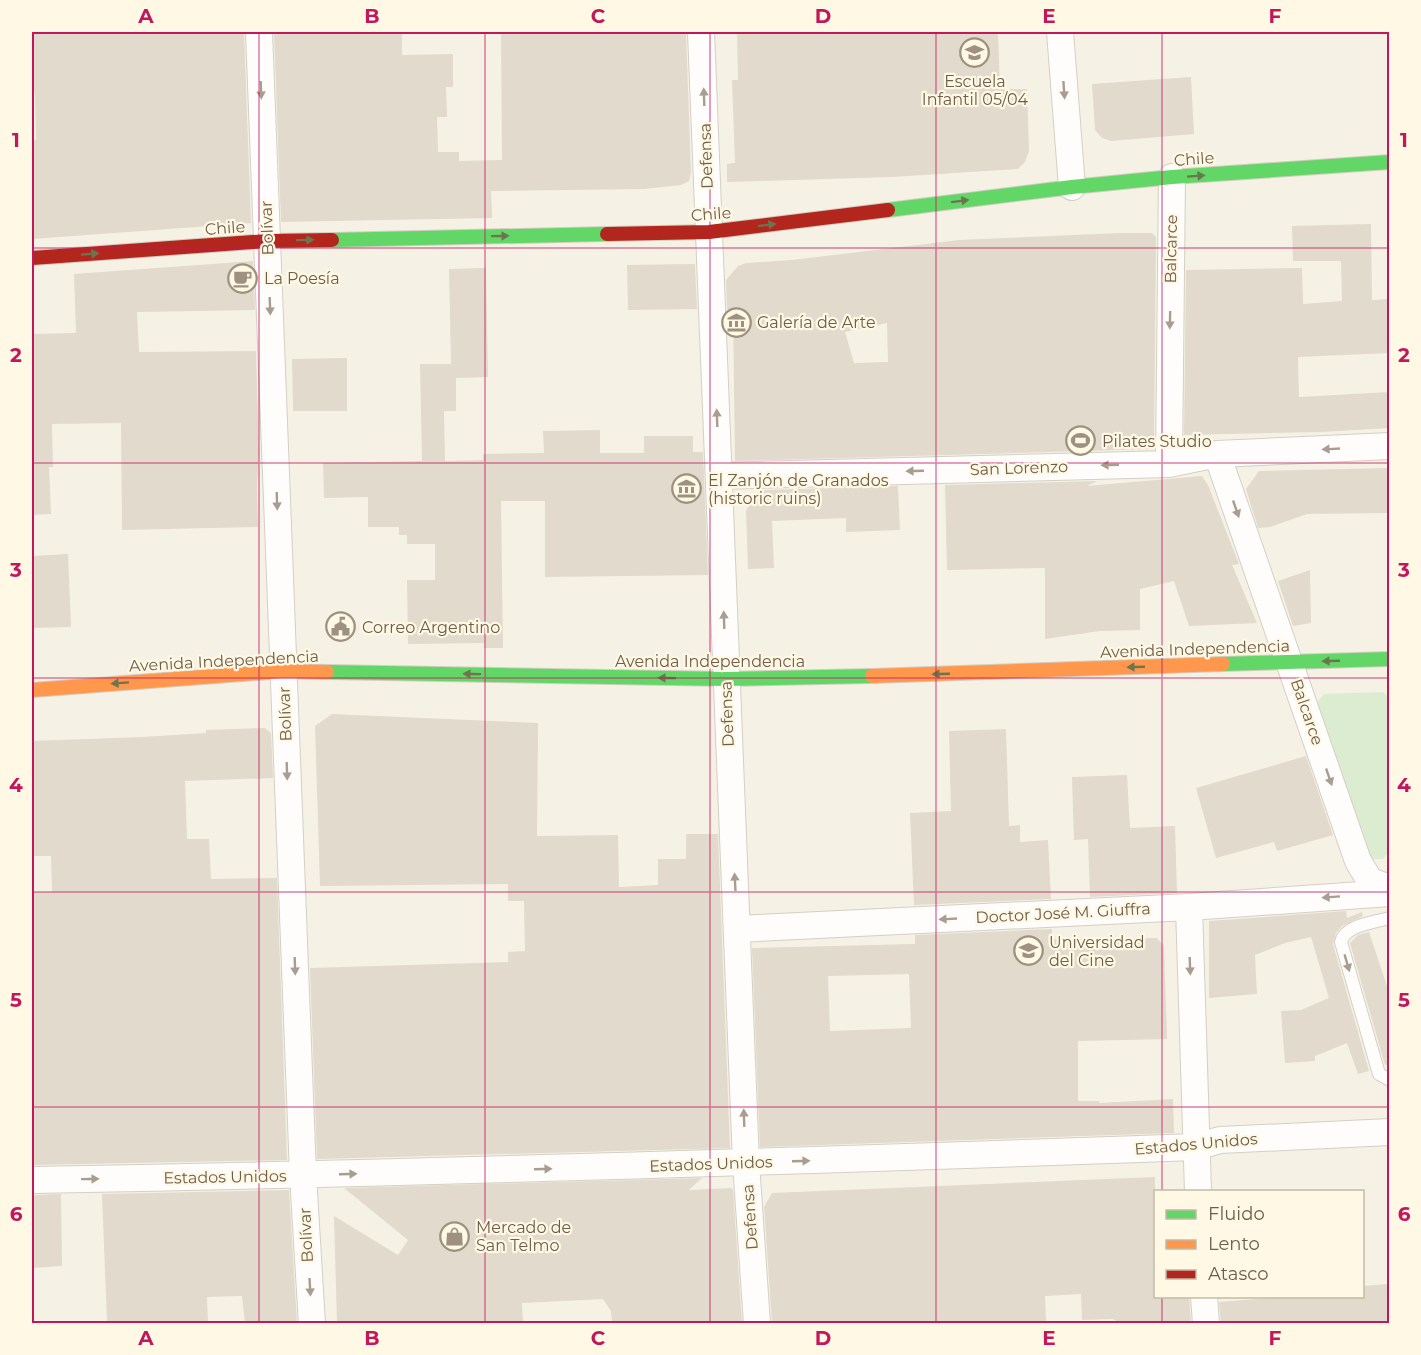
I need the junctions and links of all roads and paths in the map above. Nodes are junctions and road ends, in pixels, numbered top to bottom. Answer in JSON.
{"nodes":[{"id":1,"x":259,"y":32,"type":"edge"},
{"id":2,"x":701,"y":32,"type":"edge"},
{"id":3,"x":1060,"y":32,"type":"edge"},
{"id":4,"x":1389,"y":162,"type":"edge"},
{"id":5,"x":1172,"y":177,"type":"junction"},
{"id":6,"x":1072,"y":187,"type":"junction"},
{"id":7,"x":709,"y":232,"type":"junction"},
{"id":8,"x":267,"y":241,"type":"junction"},
{"id":9,"x":32,"y":258,"type":"edge"},
{"id":10,"x":1389,"y":446,"type":"edge"},
{"id":11,"x":1217,"y":454,"type":"junction"},
{"id":12,"x":1169,"y":464,"type":"junction"},
{"id":13,"x":719,"y":476,"type":"junction"},
{"id":14,"x":1389,"y":659,"type":"edge"},
{"id":15,"x":1290,"y":662,"type":"junction"},
{"id":16,"x":283,"y":671,"type":"junction"},
{"id":17,"x":726,"y":679,"type":"junction"},
{"id":18,"x":32,"y":690,"type":"edge"},
{"id":19,"x":1389,"y":888,"type":"edge"},
{"id":20,"x":1389,"y":893,"type":"edge"},
{"id":21,"x":1189,"y":908,"type":"junction"},
{"id":22,"x":1389,"y":918,"type":"edge"},
{"id":23,"x":737,"y":929,"type":"junction"},
{"id":24,"x":1389,"y":1080,"type":"edge"},
{"id":25,"x":1389,"y":1132,"type":"edge"},
{"id":26,"x":1195,"y":1147,"type":"junction"},
{"id":27,"x":746,"y":1163,"type":"junction"},
{"id":28,"x":303,"y":1175,"type":"junction"},
{"id":29,"x":32,"y":1180,"type":"edge"},
{"id":30,"x":1198,"y":1190,"type":"edge"},
{"id":31,"x":1204,"y":1298,"type":"edge"},
{"id":32,"x":312,"y":1323,"type":"edge"},
{"id":33,"x":757,"y":1323,"type":"edge"},
{"id":34,"x":1206,"y":1323,"type":"edge"}],
"edges":[{"from":1,"to":8,"type":"street","name":"Bolívar","one_way":true},
{"from":7,"to":2,"type":"street","name":"Defensa","one_way":true},
{"from":3,"to":6,"type":"street","one_way":true},
{"from":5,"to":4,"type":"street","name":"Chile","one_way":true},
{"from":5,"to":6,"type":"street","name":"Chile"},
{"from":5,"to":12,"type":"street","name":"Balcarce","one_way":true},
{"from":7,"to":6,"type":"street","name":"Chile","one_way":true},
{"from":8,"to":7,"type":"street","name":"Chile","one_way":true},
{"from":13,"to":7,"type":"street","name":"Defensa","one_way":true},
{"from":9,"to":8,"type":"street","name":"Chile","one_way":true},
{"from":8,"to":16,"type":"street","name":"Bolívar","one_way":true},
{"from":10,"to":11,"type":"street","name":"San Lorenzo","one_way":true},
{"from":11,"to":12,"type":"street","name":"San Lorenzo"},
{"from":11,"to":15,"type":"street","name":"Balcarce","one_way":true},
{"from":12,"to":13,"type":"street","name":"San Lorenzo","one_way":true},
{"from":17,"to":13,"type":"street","name":"Defensa","one_way":true},
{"from":14,"to":15,"type":"street","name":"Avenida Independencia","one_way":true},
{"from":15,"to":17,"type":"street","name":"Avenida Independencia","one_way":true},
{"from":15,"to":19,"type":"street","name":"Balcarce","one_way":true},
{"from":17,"to":16,"type":"street","name":"Avenida Independencia","one_way":true},
{"from":16,"to":18,"type":"street","name":"Avenida Independencia","one_way":true},
{"from":16,"to":28,"type":"street","name":"Bolívar","one_way":true},
{"from":23,"to":17,"type":"street","name":"Defensa","one_way":true},
{"from":20,"to":21,"type":"street","name":"Doctor José M. Giuffra","one_way":true},
{"from":21,"to":23,"type":"street","name":"Doctor José M. Giuffra","one_way":true},
{"from":21,"to":26,"type":"street","one_way":true},
{"from":22,"to":24,"type":"lane","one_way":true},
{"from":27,"to":23,"type":"street","name":"Defensa","one_way":true},
{"from":25,"to":26,"type":"street","name":"Estados Unidos"},
{"from":27,"to":26,"type":"street","name":"Estados Unidos","one_way":true},
{"from":26,"to":30,"type":"street"},
{"from":28,"to":27,"type":"street","name":"Estados Unidos","one_way":true},
{"from":27,"to":33,"type":"street","name":"Defensa"},
{"from":29,"to":28,"type":"street","name":"Estados Unidos","one_way":true},
{"from":28,"to":32,"type":"street","name":"Bolívar","one_way":true},
{"from":31,"to":34,"type":"street"}]}
